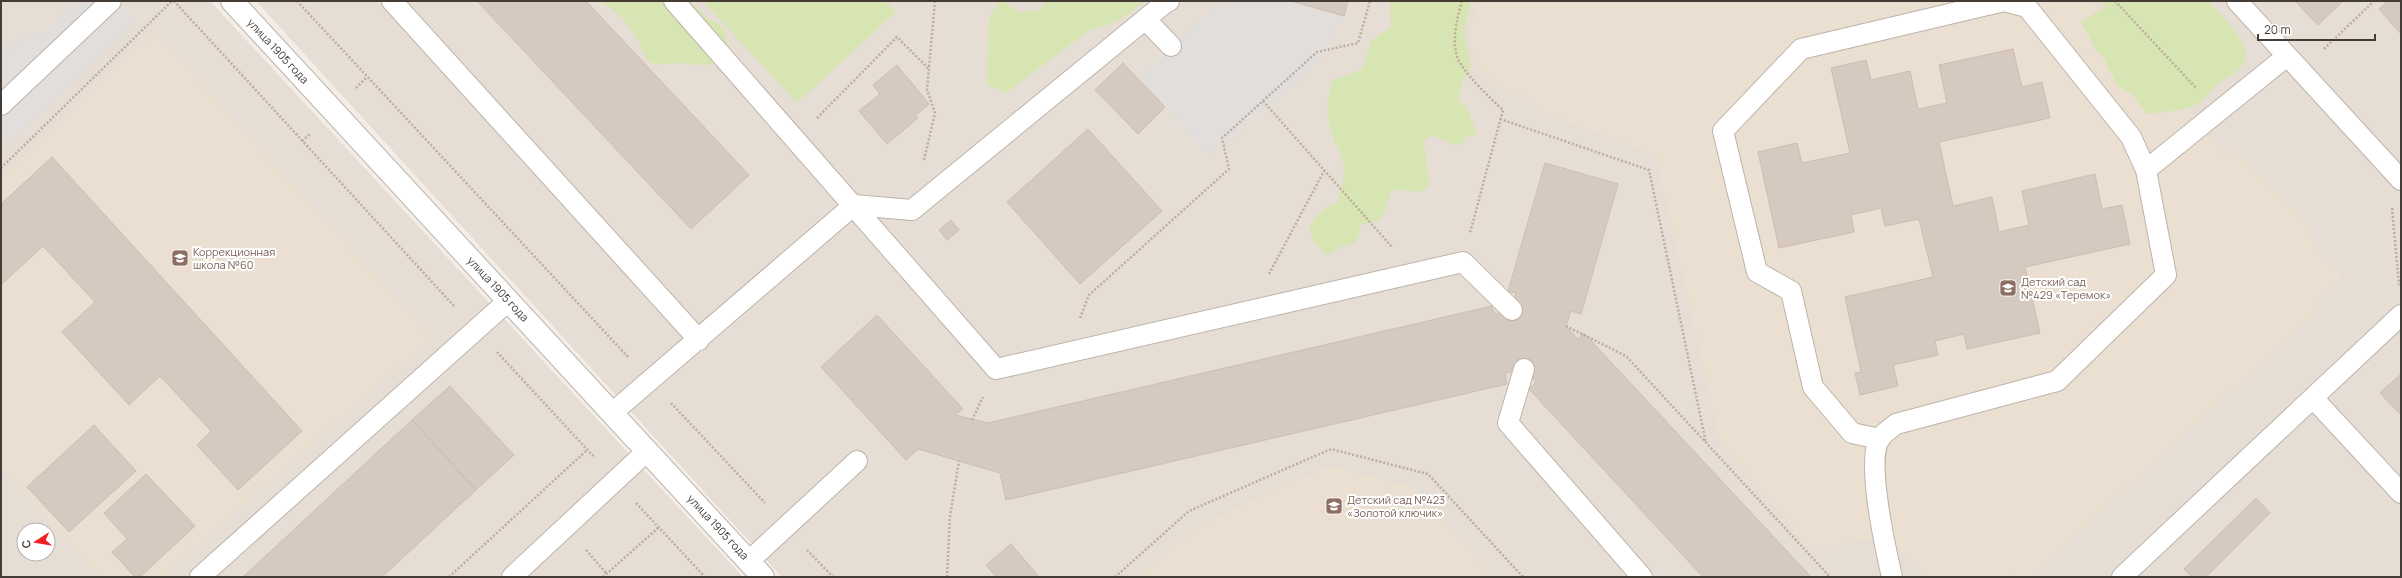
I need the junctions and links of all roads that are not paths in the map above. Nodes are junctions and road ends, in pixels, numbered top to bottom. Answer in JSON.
{"nodes":[{"id":1,"x":111,"y":1,"type":"edge"},
{"id":2,"x":232,"y":1,"type":"edge"},
{"id":3,"x":392,"y":1,"type":"edge"},
{"id":4,"x":674,"y":1,"type":"edge"},
{"id":5,"x":1169,"y":1,"type":"edge"},
{"id":6,"x":2237,"y":1,"type":"edge"},
{"id":7,"x":1145,"y":19,"type":"junction"},
{"id":8,"x":1171,"y":46,"type":"dead end"},
{"id":9,"x":2287,"y":56,"type":"junction"},
{"id":10,"x":1,"y":105,"type":"edge"},
{"id":11,"x":2146,"y":170,"type":"junction"},
{"id":12,"x":2395,"y":173,"type":"edge"},
{"id":13,"x":854,"y":205,"type":"junction"},
{"id":14,"x":508,"y":301,"type":"junction"},
{"id":15,"x":1512,"y":310,"type":"dead end"},
{"id":16,"x":2401,"y":315,"type":"edge"},
{"id":17,"x":699,"y":340,"type":"junction"},
{"id":18,"x":1524,"y":369,"type":"dead end"},
{"id":19,"x":2313,"y":398,"type":"junction"},
{"id":20,"x":612,"y":413,"type":"junction"},
{"id":21,"x":1880,"y":439,"type":"junction"},
{"id":22,"x":647,"y":451,"type":"junction"},
{"id":23,"x":857,"y":461,"type":"dead end"},
{"id":24,"x":2401,"y":493,"type":"edge"},
{"id":25,"x":749,"y":561,"type":"junction"},
{"id":26,"x":200,"y":577,"type":"edge"},
{"id":27,"x":512,"y":577,"type":"edge"},
{"id":28,"x":764,"y":577,"type":"edge"},
{"id":29,"x":1642,"y":577,"type":"edge"},
{"id":30,"x":1892,"y":577,"type":"edge"},
{"id":31,"x":2122,"y":577,"type":"edge"}],
"edges":[{"from":1,"to":10,"type":"lane"},
{"from":2,"to":14,"type":"street","name":"улица 1905 года"},
{"from":3,"to":17,"type":"lane"},
{"from":4,"to":13,"type":"lane"},
{"from":5,"to":7,"type":"lane"},
{"from":6,"to":9,"type":"lane"},
{"from":7,"to":8,"type":"lane"},
{"from":7,"to":13,"type":"lane"},
{"from":9,"to":11,"type":"lane"},
{"from":9,"to":12,"type":"lane"},
{"from":11,"to":21,"type":"lane"},
{"from":11,"to":21,"type":"lane"},
{"from":13,"to":15,"type":"lane"},
{"from":13,"to":17,"type":"lane"},
{"from":14,"to":20,"type":"street","name":"улица 1905 года"},
{"from":14,"to":26,"type":"lane"},
{"from":16,"to":19,"type":"lane"},
{"from":17,"to":20,"type":"lane"},
{"from":18,"to":29,"type":"lane"},
{"from":19,"to":24,"type":"lane"},
{"from":19,"to":31,"type":"lane"},
{"from":20,"to":22,"type":"street","name":"улица 1905 года"},
{"from":21,"to":30,"type":"lane"},
{"from":22,"to":25,"type":"street","name":"улица 1905 года"},
{"from":22,"to":27,"type":"lane"},
{"from":23,"to":25,"type":"lane"},
{"from":25,"to":28,"type":"street","name":"улица 1905 года"}]}
